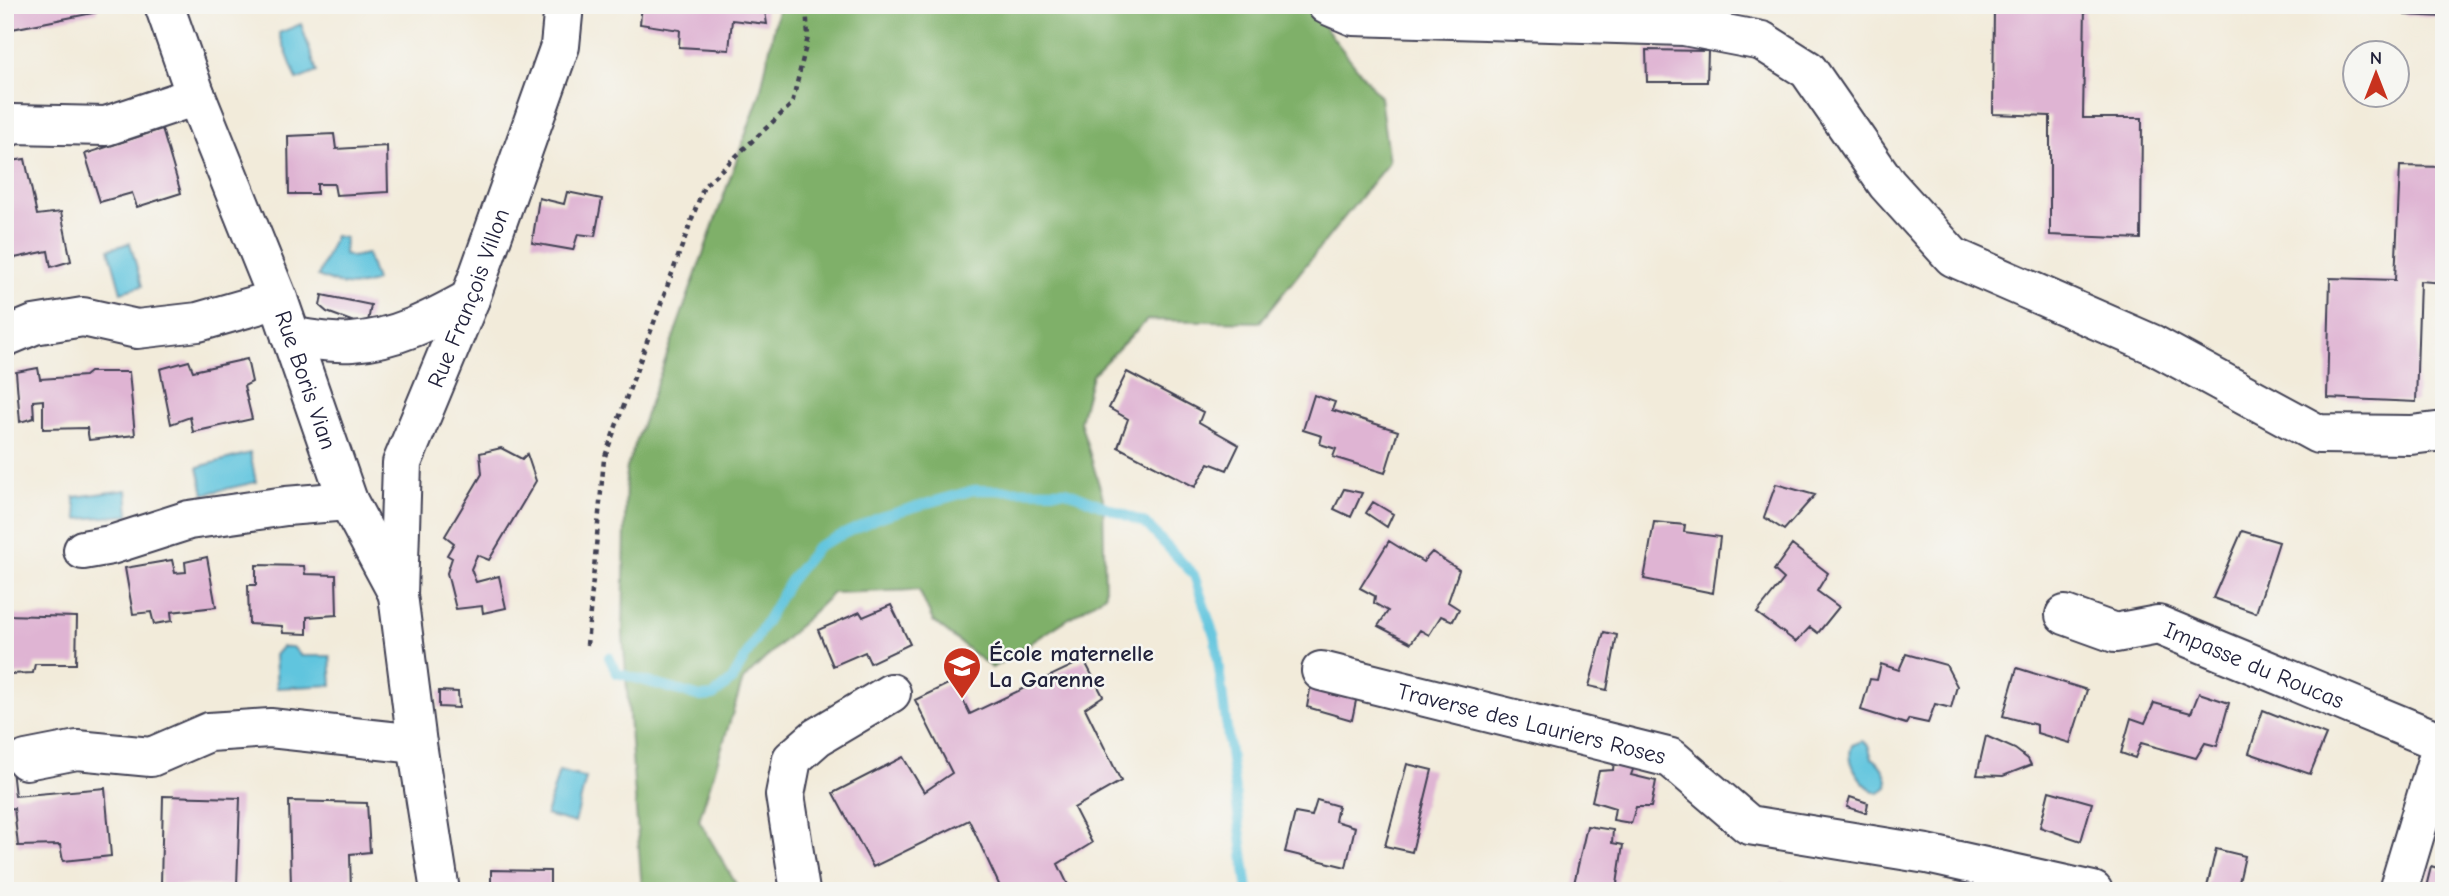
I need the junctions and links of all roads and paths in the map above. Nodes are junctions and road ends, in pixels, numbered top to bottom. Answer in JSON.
{"nodes":[{"id":1,"x":164,"y":5,"type":"edge"},
{"id":2,"x":564,"y":5,"type":"edge"},
{"id":3,"x":806,"y":5,"type":"edge"},
{"id":4,"x":1327,"y":5,"type":"edge"},
{"id":5,"x":196,"y":96,"type":"junction"},
{"id":6,"x":5,"y":128,"type":"edge"},
{"id":7,"x":278,"y":299,"type":"junction"},
{"id":8,"x":470,"y":299,"type":"junction"},
{"id":9,"x":5,"y":337,"type":"edge"},
{"id":10,"x":291,"y":337,"type":"junction"},
{"id":11,"x":2444,"y":431,"type":"edge"},
{"id":12,"x":348,"y":501,"type":"junction"},
{"id":13,"x":83,"y":550,"type":"dead end"},
{"id":14,"x":398,"y":595,"type":"junction"},
{"id":15,"x":2065,"y":615,"type":"dead end"},
{"id":16,"x":587,"y":645,"type":"dead end"},
{"id":17,"x":1321,"y":671,"type":"dead end"},
{"id":18,"x":891,"y":693,"type":"dead end"},
{"id":19,"x":2443,"y":739,"type":"edge"},
{"id":20,"x":417,"y":744,"type":"junction"},
{"id":21,"x":26,"y":760,"type":"dead end"},
{"id":22,"x":440,"y":891,"type":"edge"},
{"id":23,"x":800,"y":891,"type":"edge"},
{"id":24,"x":2093,"y":891,"type":"edge"},
{"id":25,"x":2398,"y":891,"type":"edge"}],
"edges":[{"from":1,"to":5,"type":"street","name":"Rue Boris Vian"},
{"from":2,"to":8,"type":"street","name":"Rue François Villon"},
{"from":3,"to":16,"type":"path"},
{"from":4,"to":11,"type":"street"},
{"from":5,"to":6,"type":"street"},
{"from":5,"to":7,"type":"street","name":"Rue Boris Vian"},
{"from":7,"to":9,"type":"street"},
{"from":7,"to":10,"type":"street","name":"Rue Boris Vian"},
{"from":8,"to":10,"type":"street"},
{"from":8,"to":14,"type":"street","name":"Rue François Villon"},
{"from":10,"to":12,"type":"street","name":"Rue Boris Vian"},
{"from":12,"to":13,"type":"street"},
{"from":12,"to":14,"type":"street","name":"Rue François Villon"},
{"from":14,"to":20,"type":"street","name":"Rue François Villon"},
{"from":15,"to":19,"type":"street","name":"Impasse du Roucas"},
{"from":17,"to":24,"type":"street","name":"Traverse des Lauriers Roses"},
{"from":18,"to":23,"type":"street"},
{"from":19,"to":25,"type":"street"},
{"from":20,"to":21,"type":"street"},
{"from":20,"to":22,"type":"street","name":"Rue François Villon"}]}
